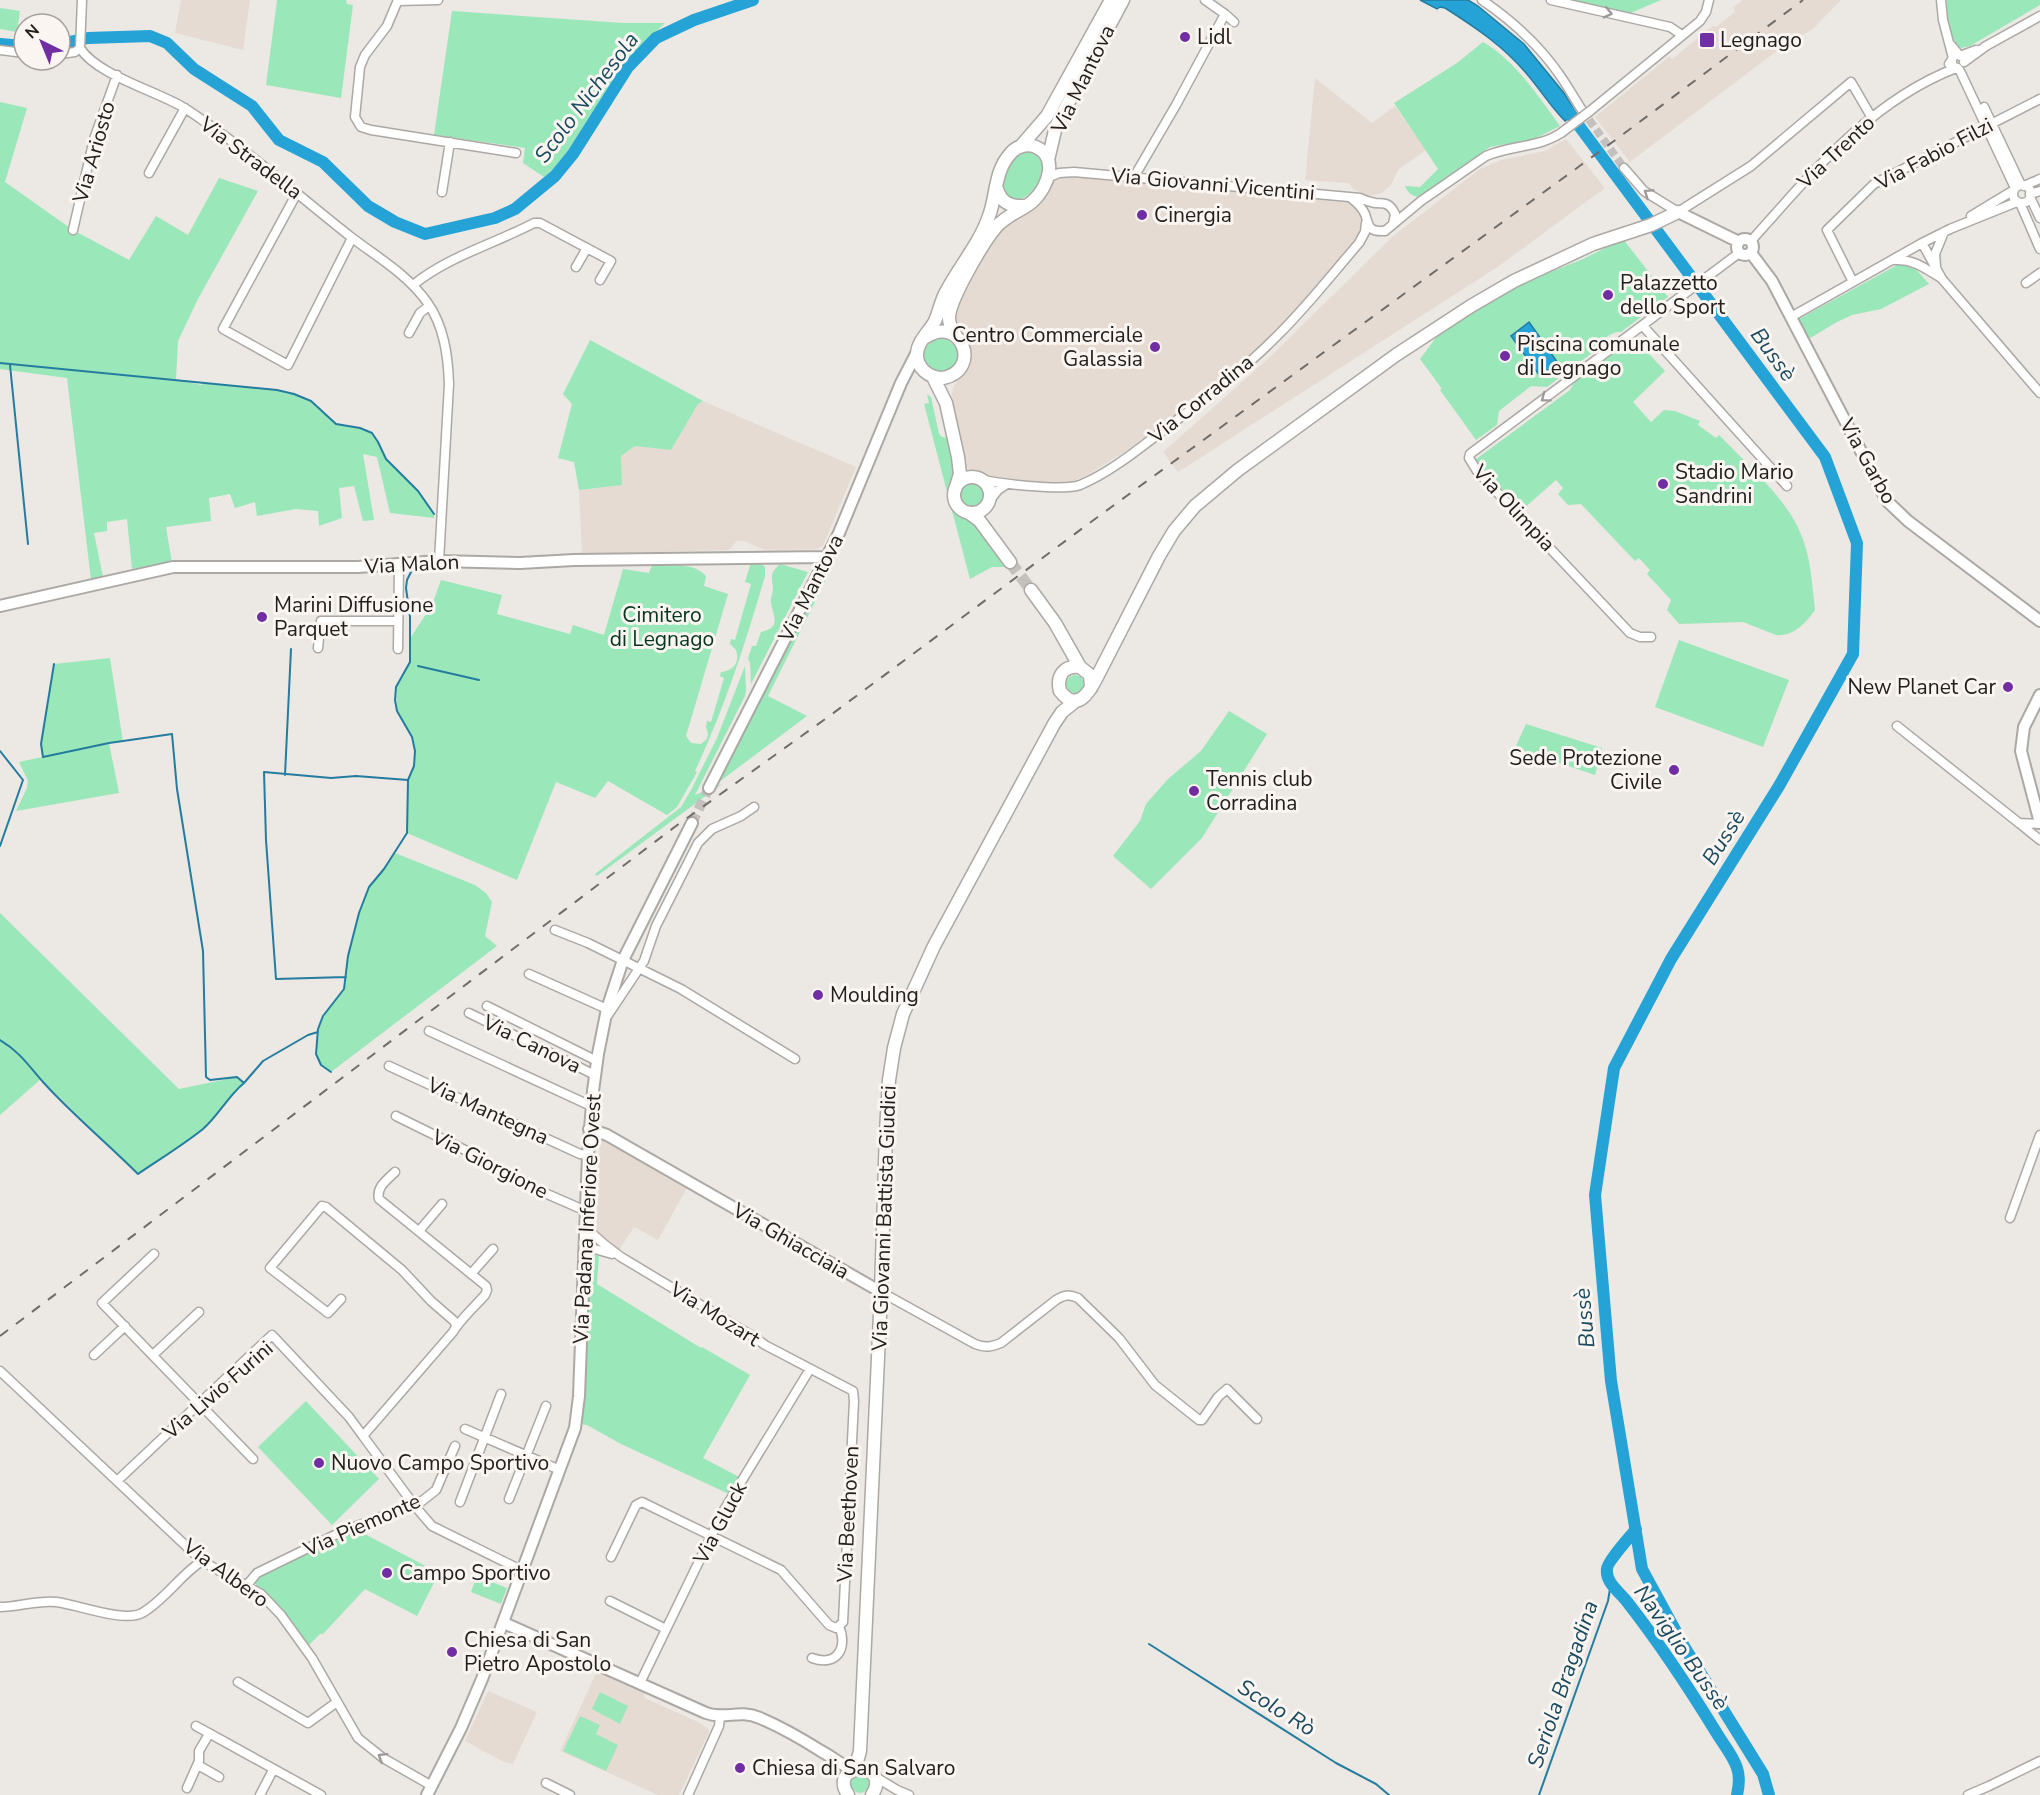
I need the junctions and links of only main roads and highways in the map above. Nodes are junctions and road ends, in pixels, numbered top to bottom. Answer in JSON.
{"nodes":[{"id":1,"x":1111,"y":0,"type":"edge"},
{"id":2,"x":1123,"y":0,"type":"edge"},
{"id":3,"x":1020,"y":147,"type":"junction"},
{"id":4,"x":1049,"y":160,"type":"junction"},
{"id":5,"x":997,"y":189,"type":"junction"},
{"id":6,"x":1024,"y":206,"type":"junction"},
{"id":7,"x":1678,"y":212,"type":"road end"},
{"id":8,"x":956,"y":336,"type":"junction"},
{"id":9,"x":926,"y":337,"type":"junction"},
{"id":10,"x":953,"y":375,"type":"junction"},
{"id":11,"x":930,"y":376,"type":"junction"},
{"id":12,"x":946,"y":403,"type":"junction"},
{"id":13,"x":958,"y":457,"type":"junction"},
{"id":14,"x":977,"y":478,"type":"junction"},
{"id":15,"x":955,"y":490,"type":"junction"},
{"id":16,"x":988,"y":503,"type":"junction"},
{"id":17,"x":969,"y":513,"type":"junction"},
{"id":18,"x":989,"y":533,"type":"junction"},
{"id":19,"x":1010,"y":562,"type":"tunnel mouth"},
{"id":20,"x":1031,"y":590,"type":"tunnel mouth"},
{"id":21,"x":1065,"y":642,"type":"junction"},
{"id":22,"x":1105,"y":659,"type":"junction"},
{"id":23,"x":1082,"y":668,"type":"junction"},
{"id":24,"x":1064,"y":670,"type":"junction"},
{"id":25,"x":1091,"y":688,"type":"junction"},
{"id":26,"x":1060,"y":691,"type":"junction"},
{"id":27,"x":1077,"y":700,"type":"junction"},
{"id":28,"x":1054,"y":724,"type":"junction"},
{"id":29,"x":860,"y":1751,"type":"junction"},
{"id":30,"x":854,"y":1770,"type":"junction"},
{"id":31,"x":872,"y":1774,"type":"junction"},
{"id":32,"x":848,"y":1795,"type":"edge"},
{"id":33,"x":873,"y":1795,"type":"edge"}],
"edges":[{"from":1,"to":3,"type":"main road","name":"Via Mantova"},
{"from":2,"to":4,"type":"main road","name":"Via Mantova"},
{"from":3,"to":4,"type":"main road","name":"Via Mantova"},
{"from":3,"to":5,"type":"main road","name":"Via Mantova"},
{"from":4,"to":6,"type":"main road","name":"Via Mantova"},
{"from":5,"to":6,"type":"main road"},
{"from":5,"to":9,"type":"main road","name":"Via Mantova"},
{"from":6,"to":8,"type":"main road","name":"Via Mantova"},
{"from":7,"to":22,"type":"main road","name":"Via Giovanni Battista Giudici"},
{"from":8,"to":9,"type":"main road"},
{"from":8,"to":10,"type":"main road","name":"Via Mantova"},
{"from":9,"to":11,"type":"main road","name":"Via Mantova"},
{"from":10,"to":11,"type":"main road"},
{"from":10,"to":12,"type":"main road"},
{"from":11,"to":12,"type":"main road"},
{"from":12,"to":13,"type":"main road"},
{"from":13,"to":14,"type":"main road"},
{"from":13,"to":15,"type":"main road"},
{"from":14,"to":15,"type":"main road"},
{"from":14,"to":16,"type":"main road"},
{"from":15,"to":17,"type":"main road"},
{"from":16,"to":17,"type":"main road"},
{"from":16,"to":18,"type":"main road"},
{"from":17,"to":18,"type":"main road"},
{"from":18,"to":19,"type":"main road"},
{"from":20,"to":21,"type":"main road"},
{"from":21,"to":23,"type":"main road"},
{"from":21,"to":24,"type":"main road","name":"Via Giovanni Battista Giudici"},
{"from":22,"to":23,"type":"main road"},
{"from":22,"to":25,"type":"main road","name":"Via Giovanni Battista Giudici"},
{"from":23,"to":24,"type":"main road"},
{"from":23,"to":25,"type":"main road"},
{"from":24,"to":26,"type":"main road","name":"Via Giovanni Battista Giudici"},
{"from":25,"to":27,"type":"main road","name":"Via Giovanni Battista Giudici"},
{"from":26,"to":27,"type":"main road"},
{"from":26,"to":28,"type":"main road","name":"Via Giovanni Battista Giudici"},
{"from":27,"to":28,"type":"main road","name":"Via Giovanni Battista Giudici"},
{"from":28,"to":29,"type":"main road","name":"Via Giovanni Battista Giudici"},
{"from":29,"to":30,"type":"main road","name":"Via Giovanni Battista Giudici"},
{"from":29,"to":31,"type":"main road","name":"Via Giovanni Battista Giudici"},
{"from":30,"to":31,"type":"main road"},
{"from":30,"to":32,"type":"main road","name":"Via Giovanni Battista Giudici"},
{"from":31,"to":33,"type":"main road","name":"Via Giovanni Battista Giudici"}]}
